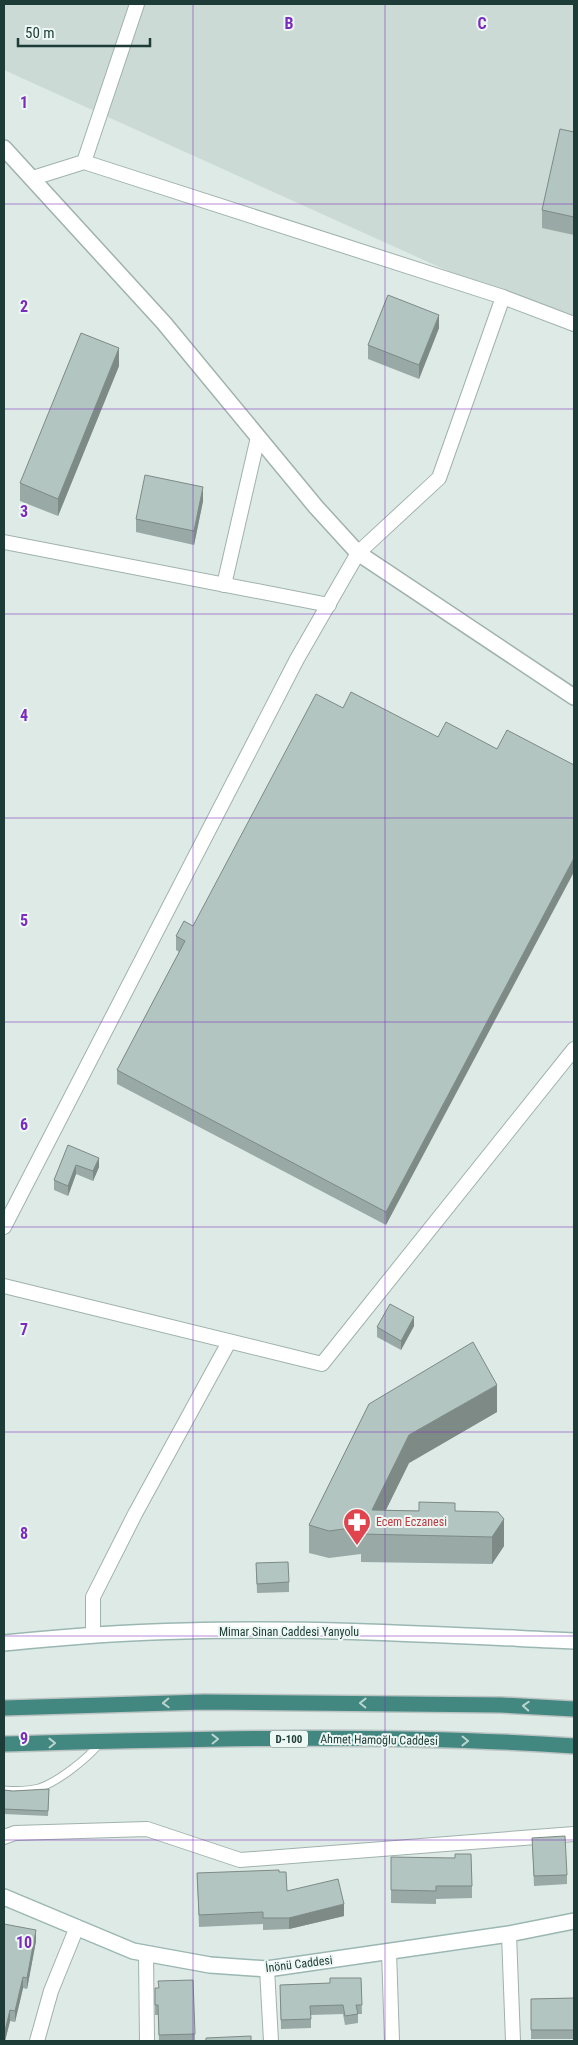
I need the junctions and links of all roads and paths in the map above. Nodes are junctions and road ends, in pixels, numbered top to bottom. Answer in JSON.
{"nodes":[{"id":1,"x":137,"y":4,"type":"edge"},
{"id":2,"x":4,"y":148,"type":"edge"},
{"id":3,"x":84,"y":162,"type":"junction"},
{"id":4,"x":32,"y":178,"type":"junction"},
{"id":5,"x":502,"y":298,"type":"junction"},
{"id":6,"x":574,"y":324,"type":"edge"},
{"id":7,"x":258,"y":437,"type":"junction"},
{"id":8,"x":4,"y":542,"type":"edge"},
{"id":9,"x":358,"y":553,"type":"junction"},
{"id":10,"x":224,"y":585,"type":"junction"},
{"id":11,"x":329,"y":605,"type":"junction"},
{"id":12,"x":574,"y":697,"type":"edge"},
{"id":13,"x":574,"y":1049,"type":"edge"},
{"id":14,"x":4,"y":1227,"type":"edge"},
{"id":15,"x":4,"y":1286,"type":"edge"},
{"id":16,"x":229,"y":1342,"type":"junction"},
{"id":17,"x":93,"y":1634,"type":"junction"},
{"id":18,"x":574,"y":1641,"type":"edge"},
{"id":19,"x":4,"y":1643,"type":"edge"},
{"id":20,"x":4,"y":1708,"type":"edge"},
{"id":21,"x":574,"y":1709,"type":"edge"},
{"id":22,"x":102,"y":1742,"type":"junction"},
{"id":23,"x":4,"y":1744,"type":"edge"},
{"id":24,"x":574,"y":1746,"type":"edge"},
{"id":25,"x":4,"y":1790,"type":"edge"},
{"id":26,"x":574,"y":1834,"type":"edge"},
{"id":27,"x":4,"y":1837,"type":"edge"},
{"id":28,"x":4,"y":1897,"type":"edge"},
{"id":29,"x":574,"y":1921,"type":"edge"},
{"id":30,"x":77,"y":1927,"type":"junction"},
{"id":31,"x":509,"y":1934,"type":"junction"},
{"id":32,"x":389,"y":1951,"type":"junction"},
{"id":33,"x":146,"y":1953,"type":"junction"},
{"id":34,"x":266,"y":1969,"type":"junction"},
{"id":35,"x":37,"y":2041,"type":"edge"},
{"id":36,"x":147,"y":2041,"type":"edge"},
{"id":37,"x":271,"y":2041,"type":"edge"},
{"id":38,"x":392,"y":2041,"type":"edge"},
{"id":39,"x":513,"y":2041,"type":"edge"}],
"edges":[{"from":1,"to":3,"type":"street"},
{"from":2,"to":4,"type":"main road"},
{"from":3,"to":4,"type":"street"},
{"from":3,"to":5,"type":"street"},
{"from":4,"to":7,"type":"main road"},
{"from":5,"to":6,"type":"street"},
{"from":5,"to":9,"type":"street"},
{"from":7,"to":9,"type":"main road"},
{"from":7,"to":10,"type":"street"},
{"from":8,"to":10,"type":"street"},
{"from":9,"to":11,"type":"street"},
{"from":9,"to":12,"type":"main road"},
{"from":10,"to":11,"type":"street"},
{"from":11,"to":14,"type":"street"},
{"from":13,"to":16,"type":"street"},
{"from":15,"to":16,"type":"street"},
{"from":16,"to":17,"type":"street"},
{"from":17,"to":18,"type":"main road","name":"Mimar Sinan Caddesi Yanyolu"},
{"from":17,"to":19,"type":"main road","name":"Mimar Sinan Caddesi Yanyolu"},
{"from":21,"to":20,"type":"highway","one_way":true},
{"from":23,"to":22,"type":"highway","name":"Ahmet Hamoğlu Caddesi","number":"D-100","one_way":true},
{"from":22,"to":24,"type":"highway","name":"Ahmet Hamoğlu Caddesi","number":"D-100","one_way":true},
{"from":22,"to":25,"type":"lane"},
{"from":26,"to":27,"type":"street"},
{"from":28,"to":30,"type":"main road","name":"İnönü Caddesi"},
{"from":29,"to":31,"type":"main road","name":"İnönü Caddesi"},
{"from":30,"to":33,"type":"main road","name":"İnönü Caddesi"},
{"from":30,"to":35,"type":"street"},
{"from":31,"to":32,"type":"main road","name":"İnönü Caddesi"},
{"from":31,"to":39,"type":"street"},
{"from":32,"to":34,"type":"main road","name":"İnönü Caddesi"},
{"from":32,"to":38,"type":"street"},
{"from":33,"to":34,"type":"main road","name":"İnönü Caddesi"},
{"from":33,"to":36,"type":"street"},
{"from":34,"to":37,"type":"street"}]}
